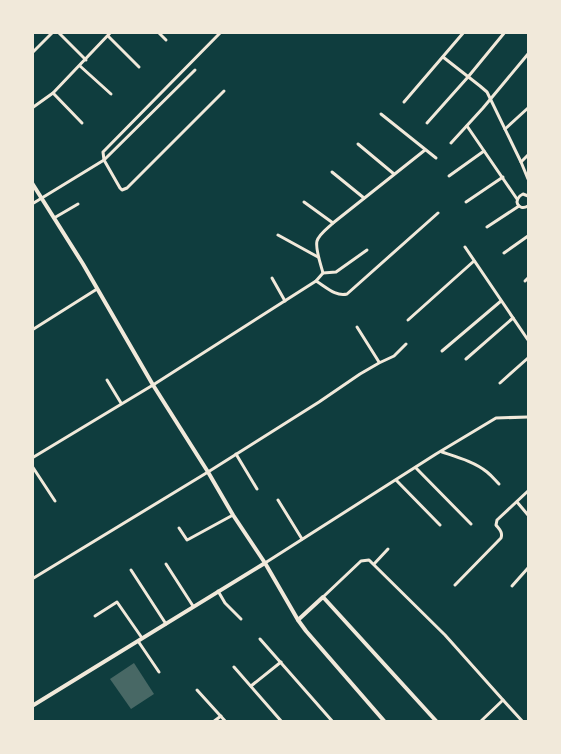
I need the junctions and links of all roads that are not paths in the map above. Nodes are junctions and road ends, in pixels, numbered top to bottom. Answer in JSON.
{"nodes":[{"id":1,"x":53,"y":32,"type":"edge"},
{"id":2,"x":58,"y":32,"type":"edge"},
{"id":3,"x":111,"y":32,"type":"edge"},
{"id":4,"x":158,"y":32,"type":"edge"},
{"id":5,"x":221,"y":32,"type":"edge"},
{"id":6,"x":464,"y":32,"type":"edge"},
{"id":7,"x":505,"y":32,"type":"edge"},
{"id":8,"x":108,"y":36,"type":"junction"},
{"id":9,"x":166,"y":40,"type":"dead end"},
{"id":10,"x":32,"y":53,"type":"edge"},
{"id":11,"x":528,"y":54,"type":"edge"},
{"id":12,"x":443,"y":57,"type":"junction"},
{"id":13,"x":86,"y":60,"type":"junction"},
{"id":14,"x":80,"y":66,"type":"junction"},
{"id":15,"x":139,"y":67,"type":"dead end"},
{"id":16,"x":195,"y":70,"type":"dead end"},
{"id":17,"x":468,"y":77,"type":"junction"},
{"id":18,"x":224,"y":91,"type":"dead end"},
{"id":19,"x":53,"y":93,"type":"junction"},
{"id":20,"x":110,"y":94,"type":"dead end"},
{"id":21,"x":491,"y":98,"type":"junction"},
{"id":22,"x":404,"y":102,"type":"dead end"},
{"id":23,"x":33,"y":107,"type":"edge"},
{"id":24,"x":528,"y":108,"type":"edge"},
{"id":25,"x":381,"y":114,"type":"dead end"},
{"id":26,"x":82,"y":122,"type":"dead end"},
{"id":27,"x":427,"y":123,"type":"dead end"},
{"id":28,"x":467,"y":126,"type":"junction"},
{"id":29,"x":505,"y":128,"type":"junction"},
{"id":30,"x":451,"y":143,"type":"dead end"},
{"id":31,"x":358,"y":144,"type":"dead end"},
{"id":32,"x":425,"y":150,"type":"junction"},
{"id":33,"x":484,"y":150,"type":"junction"},
{"id":34,"x":528,"y":155,"type":"edge"},
{"id":35,"x":436,"y":158,"type":"dead end"},
{"id":36,"x":104,"y":160,"type":"junction"},
{"id":37,"x":521,"y":162,"type":"junction"},
{"id":38,"x":332,"y":172,"type":"dead end"},
{"id":39,"x":394,"y":174,"type":"junction"},
{"id":40,"x":449,"y":176,"type":"dead end"},
{"id":41,"x":503,"y":177,"type":"junction"},
{"id":42,"x":528,"y":179,"type":"edge"},
{"id":43,"x":32,"y":183,"type":"edge"},
{"id":44,"x":528,"y":195,"type":"edge"},
{"id":45,"x":42,"y":198,"type":"junction"},
{"id":46,"x":364,"y":198,"type":"junction"},
{"id":47,"x":517,"y":199,"type":"junction"},
{"id":48,"x":304,"y":202,"type":"dead end"},
{"id":49,"x":466,"y":202,"type":"dead end"},
{"id":50,"x":32,"y":204,"type":"edge"},
{"id":51,"x":78,"y":204,"type":"dead end"},
{"id":52,"x":519,"y":206,"type":"junction"},
{"id":53,"x":528,"y":208,"type":"edge"},
{"id":54,"x":438,"y":213,"type":"dead end"},
{"id":55,"x":54,"y":218,"type":"junction"},
{"id":56,"x":333,"y":223,"type":"junction"},
{"id":57,"x":487,"y":227,"type":"dead end"},
{"id":58,"x":278,"y":235,"type":"dead end"},
{"id":59,"x":528,"y":236,"type":"edge"},
{"id":60,"x":465,"y":247,"type":"dead end"},
{"id":61,"x":367,"y":250,"type":"dead end"},
{"id":62,"x":504,"y":253,"type":"dead end"},
{"id":63,"x":319,"y":258,"type":"junction"},
{"id":64,"x":474,"y":261,"type":"junction"},
{"id":65,"x":323,"y":273,"type":"junction"},
{"id":66,"x":272,"y":278,"type":"dead end"},
{"id":67,"x":528,"y":278,"type":"edge"},
{"id":68,"x":316,"y":281,"type":"junction"},
{"id":69,"x":525,"y":281,"type":"dead end"},
{"id":70,"x":97,"y":289,"type":"junction"},
{"id":71,"x":285,"y":301,"type":"junction"},
{"id":72,"x":501,"y":301,"type":"junction"},
{"id":73,"x":513,"y":318,"type":"junction"},
{"id":74,"x":408,"y":320,"type":"dead end"},
{"id":75,"x":357,"y":327,"type":"dead end"},
{"id":76,"x":32,"y":330,"type":"edge"},
{"id":77,"x":528,"y":340,"type":"edge"},
{"id":78,"x":406,"y":344,"type":"dead end"},
{"id":79,"x":442,"y":351,"type":"dead end"},
{"id":80,"x":528,"y":358,"type":"edge"},
{"id":81,"x":466,"y":359,"type":"dead end"},
{"id":82,"x":379,"y":362,"type":"junction"},
{"id":83,"x":106,"y":380,"type":"dead end"},
{"id":84,"x":500,"y":383,"type":"dead end"},
{"id":85,"x":153,"y":385,"type":"junction"},
{"id":86,"x":121,"y":403,"type":"junction"},
{"id":87,"x":528,"y":417,"type":"edge"},
{"id":88,"x":441,"y":451,"type":"junction"},
{"id":89,"x":236,"y":454,"type":"junction"},
{"id":90,"x":32,"y":458,"type":"edge"},
{"id":91,"x":32,"y":466,"type":"edge"},
{"id":92,"x":416,"y":468,"type":"junction"},
{"id":93,"x":208,"y":472,"type":"junction"},
{"id":94,"x":396,"y":480,"type":"junction"},
{"id":95,"x":499,"y":484,"type":"dead end"},
{"id":96,"x":257,"y":489,"type":"dead end"},
{"id":97,"x":528,"y":491,"type":"edge"},
{"id":98,"x":55,"y":500,"type":"dead end"},
{"id":99,"x":278,"y":500,"type":"dead end"},
{"id":100,"x":517,"y":502,"type":"junction"},
{"id":101,"x":233,"y":515,"type":"junction"},
{"id":102,"x":528,"y":515,"type":"edge"},
{"id":103,"x":471,"y":524,"type":"dead end"},
{"id":104,"x":440,"y":525,"type":"dead end"},
{"id":105,"x":179,"y":528,"type":"dead end"},
{"id":106,"x":302,"y":538,"type":"junction"},
{"id":107,"x":388,"y":549,"type":"dead end"},
{"id":108,"x":265,"y":563,"type":"junction"},
{"id":109,"x":166,"y":564,"type":"dead end"},
{"id":110,"x":374,"y":564,"type":"junction"},
{"id":111,"x":528,"y":568,"type":"edge"},
{"id":112,"x":131,"y":570,"type":"dead end"},
{"id":113,"x":32,"y":579,"type":"edge"},
{"id":114,"x":455,"y":585,"type":"dead end"},
{"id":115,"x":512,"y":586,"type":"dead end"},
{"id":116,"x":218,"y":591,"type":"junction"},
{"id":117,"x":322,"y":597,"type":"junction"},
{"id":118,"x":193,"y":606,"type":"junction"},
{"id":119,"x":95,"y":616,"type":"dead end"},
{"id":120,"x":241,"y":619,"type":"dead end"},
{"id":121,"x":298,"y":620,"type":"junction"},
{"id":122,"x":166,"y":624,"type":"junction"},
{"id":123,"x":140,"y":639,"type":"junction"},
{"id":124,"x":260,"y":639,"type":"dead end"},
{"id":125,"x":281,"y":662,"type":"junction"},
{"id":126,"x":234,"y":667,"type":"dead end"},
{"id":127,"x":159,"y":672,"type":"dead end"},
{"id":128,"x":251,"y":686,"type":"junction"},
{"id":129,"x":198,"y":690,"type":"dead end"},
{"id":130,"x":503,"y":700,"type":"junction"},
{"id":131,"x":32,"y":706,"type":"edge"},
{"id":132,"x":221,"y":716,"type":"junction"},
{"id":133,"x":213,"y":722,"type":"edge"},
{"id":134,"x":226,"y":722,"type":"edge"},
{"id":135,"x":282,"y":722,"type":"edge"},
{"id":136,"x":333,"y":722,"type":"edge"},
{"id":137,"x":385,"y":722,"type":"edge"},
{"id":138,"x":437,"y":722,"type":"edge"},
{"id":139,"x":480,"y":722,"type":"edge"},
{"id":140,"x":523,"y":722,"type":"edge"}],
"edges":[{"from":1,"to":10,"type":"street"},
{"from":2,"to":13,"type":"street"},
{"from":3,"to":8,"type":"street"},
{"from":4,"to":9,"type":"street"},
{"from":5,"to":36,"type":"street"},
{"from":6,"to":12,"type":"street"},
{"from":7,"to":17,"type":"street"},
{"from":8,"to":13,"type":"street"},
{"from":8,"to":15,"type":"street"},
{"from":11,"to":21,"type":"street"},
{"from":12,"to":17,"type":"street"},
{"from":12,"to":22,"type":"street"},
{"from":13,"to":14,"type":"street"},
{"from":14,"to":19,"type":"street"},
{"from":14,"to":20,"type":"street"},
{"from":16,"to":36,"type":"street"},
{"from":17,"to":21,"type":"street"},
{"from":17,"to":27,"type":"street"},
{"from":18,"to":36,"type":"street"},
{"from":19,"to":23,"type":"street"},
{"from":19,"to":26,"type":"street"},
{"from":21,"to":28,"type":"street"},
{"from":21,"to":29,"type":"street"},
{"from":24,"to":29,"type":"street"},
{"from":25,"to":32,"type":"street"},
{"from":28,"to":30,"type":"street"},
{"from":28,"to":33,"type":"street"},
{"from":29,"to":37,"type":"street"},
{"from":31,"to":39,"type":"street"},
{"from":32,"to":35,"type":"street"},
{"from":32,"to":39,"type":"street"},
{"from":33,"to":40,"type":"street"},
{"from":33,"to":41,"type":"street"},
{"from":34,"to":37,"type":"street"},
{"from":36,"to":45,"type":"street"},
{"from":37,"to":42,"type":"street"},
{"from":38,"to":46,"type":"street"},
{"from":39,"to":46,"type":"street"},
{"from":41,"to":47,"type":"street"},
{"from":41,"to":49,"type":"street"},
{"from":43,"to":45,"type":"street"},
{"from":44,"to":47,"type":"street"},
{"from":45,"to":50,"type":"street"},
{"from":45,"to":55,"type":"street"},
{"from":46,"to":56,"type":"street"},
{"from":47,"to":52,"type":"street"},
{"from":48,"to":56,"type":"street"},
{"from":51,"to":55,"type":"street"},
{"from":52,"to":53,"type":"street"},
{"from":52,"to":57,"type":"street"},
{"from":54,"to":68,"type":"street"},
{"from":55,"to":70,"type":"street"},
{"from":56,"to":63,"type":"street"},
{"from":58,"to":63,"type":"street"},
{"from":59,"to":62,"type":"street"},
{"from":60,"to":64,"type":"street"},
{"from":61,"to":65,"type":"street"},
{"from":63,"to":65,"type":"street"},
{"from":64,"to":72,"type":"street"},
{"from":64,"to":74,"type":"street"},
{"from":65,"to":68,"type":"street"},
{"from":66,"to":71,"type":"street"},
{"from":67,"to":69,"type":"street"},
{"from":68,"to":71,"type":"street"},
{"from":70,"to":76,"type":"street"},
{"from":70,"to":85,"type":"street"},
{"from":71,"to":85,"type":"street"},
{"from":72,"to":73,"type":"street"},
{"from":72,"to":79,"type":"street"},
{"from":73,"to":77,"type":"street"},
{"from":73,"to":81,"type":"street"},
{"from":75,"to":82,"type":"street"},
{"from":78,"to":82,"type":"street"},
{"from":80,"to":84,"type":"street"},
{"from":82,"to":89,"type":"street"},
{"from":83,"to":86,"type":"street"},
{"from":85,"to":86,"type":"street"},
{"from":85,"to":93,"type":"street"},
{"from":86,"to":90,"type":"street"},
{"from":87,"to":88,"type":"street"},
{"from":88,"to":92,"type":"street"},
{"from":88,"to":95,"type":"street"},
{"from":89,"to":93,"type":"street"},
{"from":89,"to":96,"type":"street"},
{"from":91,"to":98,"type":"street"},
{"from":92,"to":94,"type":"street"},
{"from":92,"to":103,"type":"street"},
{"from":93,"to":101,"type":"street"},
{"from":93,"to":113,"type":"street"},
{"from":94,"to":104,"type":"street"},
{"from":94,"to":106,"type":"street"},
{"from":97,"to":100,"type":"street"},
{"from":99,"to":106,"type":"street"},
{"from":100,"to":102,"type":"street"},
{"from":100,"to":114,"type":"street"},
{"from":101,"to":105,"type":"street"},
{"from":101,"to":108,"type":"street"},
{"from":106,"to":108,"type":"street"},
{"from":107,"to":110,"type":"street"},
{"from":108,"to":116,"type":"street"},
{"from":108,"to":121,"type":"street"},
{"from":109,"to":118,"type":"street"},
{"from":110,"to":117,"type":"street"},
{"from":110,"to":130,"type":"street"},
{"from":111,"to":115,"type":"street"},
{"from":112,"to":122,"type":"street"},
{"from":116,"to":118,"type":"street"},
{"from":116,"to":120,"type":"street"},
{"from":117,"to":121,"type":"street"},
{"from":117,"to":138,"type":"street"},
{"from":118,"to":122,"type":"street"},
{"from":119,"to":123,"type":"street"},
{"from":121,"to":137,"type":"street"},
{"from":122,"to":123,"type":"street"},
{"from":123,"to":127,"type":"street"},
{"from":123,"to":131,"type":"street"},
{"from":124,"to":125,"type":"street"},
{"from":125,"to":128,"type":"street"},
{"from":125,"to":136,"type":"street"},
{"from":126,"to":128,"type":"street"},
{"from":128,"to":135,"type":"street"},
{"from":129,"to":132,"type":"street"},
{"from":130,"to":139,"type":"street"},
{"from":130,"to":140,"type":"street"},
{"from":132,"to":133,"type":"street"},
{"from":132,"to":134,"type":"street"}]}
